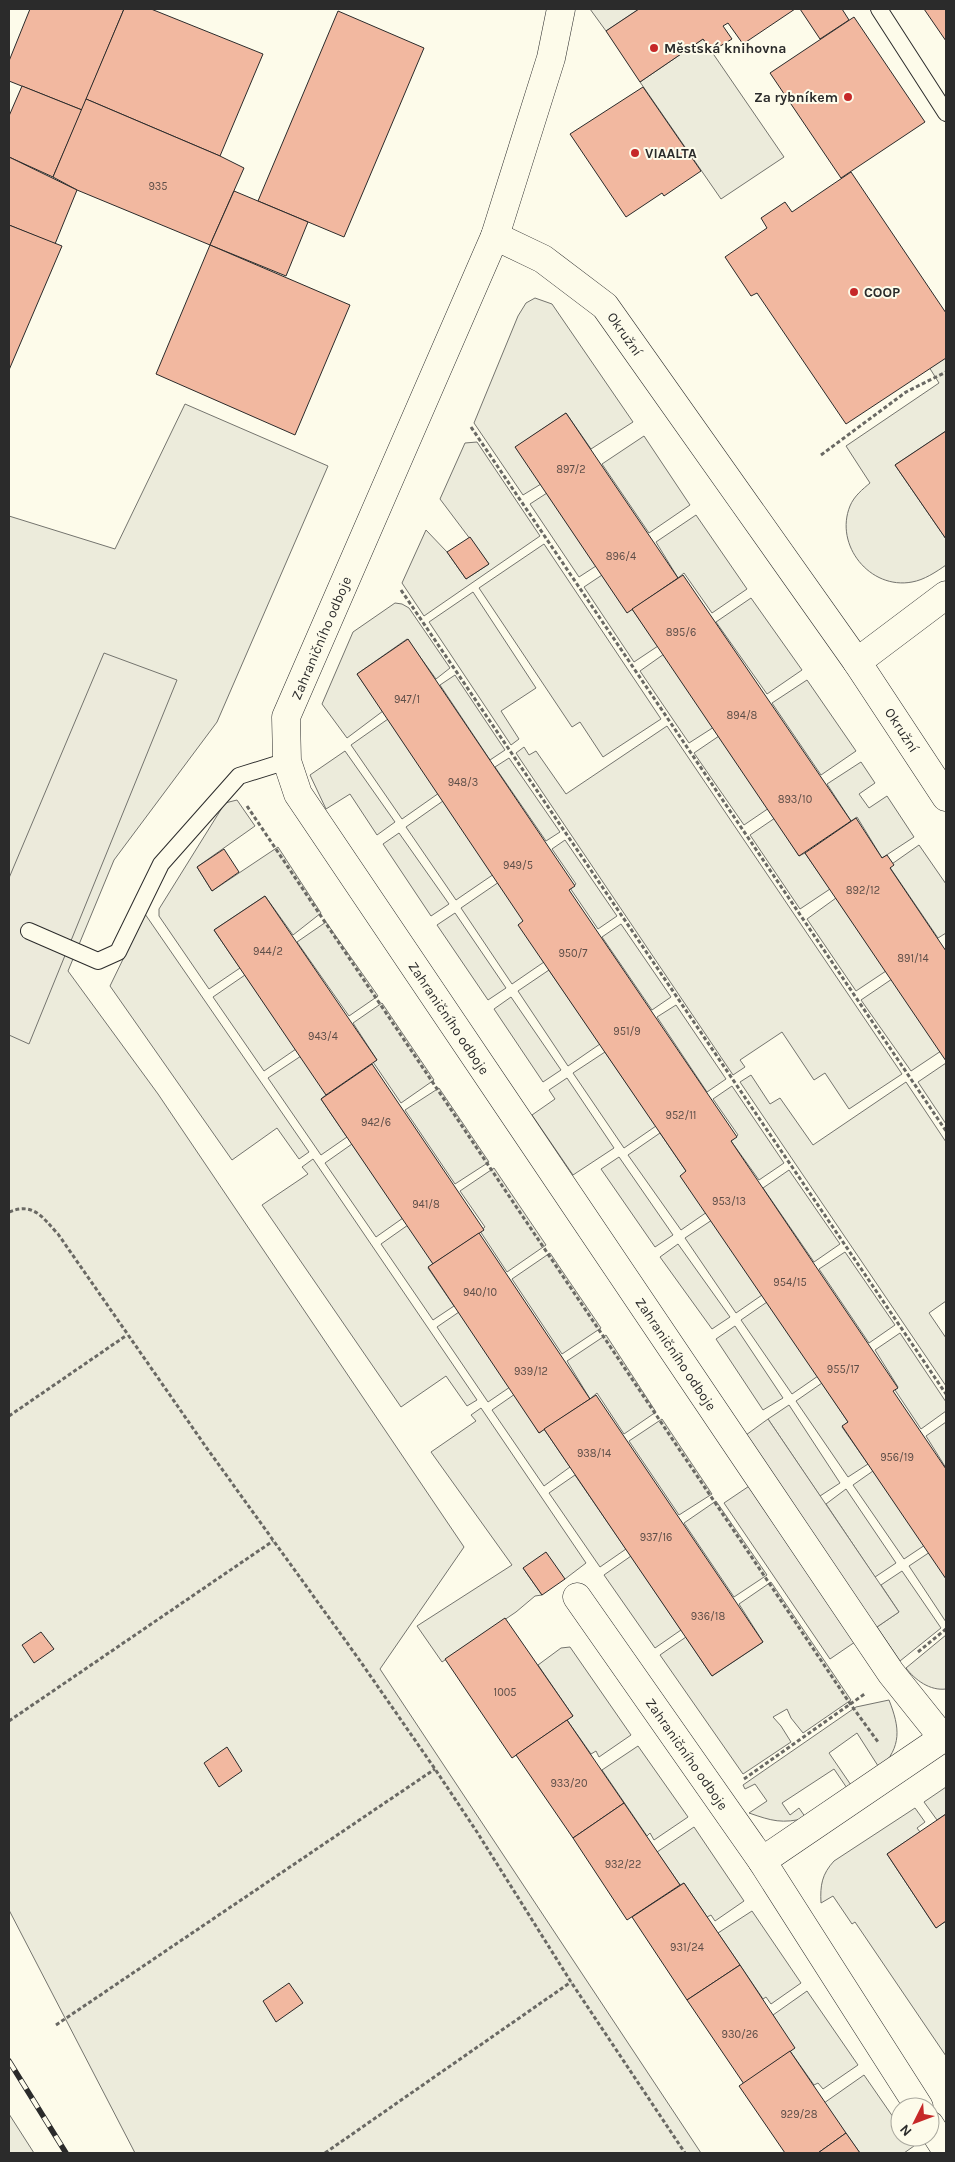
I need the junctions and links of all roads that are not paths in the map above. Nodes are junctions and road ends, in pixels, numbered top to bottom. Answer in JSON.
{"nodes":[{"id":1,"x":562,"y":9,"type":"edge"},
{"id":2,"x":879,"y":9,"type":"edge"},
{"id":3,"x":946,"y":113,"type":"edge"},
{"id":4,"x":495,"y":236,"type":"junction"},
{"id":5,"x":946,"y":595,"type":"edge"},
{"id":6,"x":857,"y":662,"type":"junction"},
{"id":7,"x":287,"y":761,"type":"junction"},
{"id":8,"x":946,"y":797,"type":"edge"},
{"id":9,"x":29,"y":931,"type":"dead end"},
{"id":10,"x":577,"y":1597,"type":"dead end"},
{"id":11,"x":945,"y":1737,"type":"edge"},
{"id":12,"x":762,"y":1861,"type":"junction"},
{"id":13,"x":913,"y":2097,"type":"edge"}],
"edges":[{"from":1,"to":4,"type":"street"},
{"from":2,"to":3,"type":"lane"},
{"from":4,"to":6,"type":"street","name":"Okružní"},
{"from":4,"to":7,"type":"street","name":"Zahraničního odboje"},
{"from":5,"to":6,"type":"street"},
{"from":6,"to":8,"type":"street","name":"Okružní"},
{"from":7,"to":9,"type":"lane"},
{"from":7,"to":11,"type":"street","name":"Zahraničního odboje"},
{"from":10,"to":12,"type":"street","name":"Zahraničního odboje"},
{"from":11,"to":12,"type":"street","name":"Zahraničního odboje"},
{"from":12,"to":13,"type":"street","name":"Zahraničního odboje"}]}
